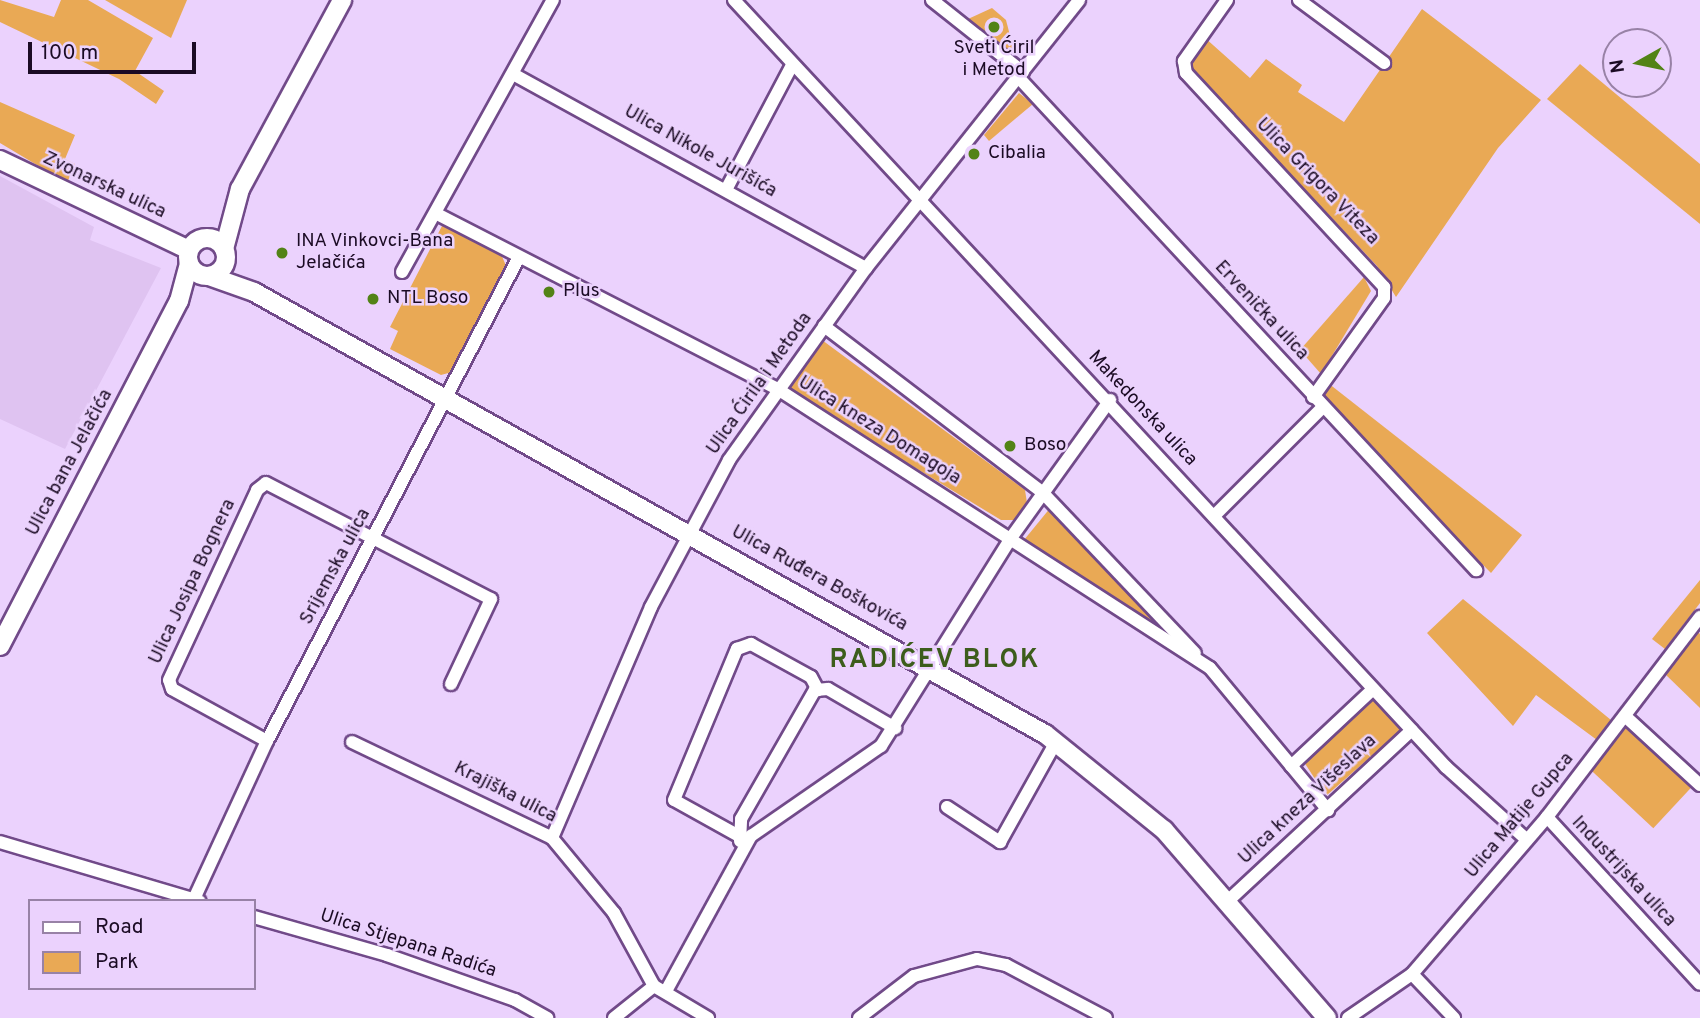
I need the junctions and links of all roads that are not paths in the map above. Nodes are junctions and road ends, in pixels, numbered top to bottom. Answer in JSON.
{"nodes":[{"id":1,"x":342,"y":0,"type":"edge"},
{"id":2,"x":554,"y":0,"type":"edge"},
{"id":3,"x":734,"y":0,"type":"edge"},
{"id":4,"x":932,"y":0,"type":"edge"},
{"id":5,"x":1080,"y":0,"type":"edge"},
{"id":6,"x":1227,"y":0,"type":"edge"},
{"id":7,"x":1300,"y":0,"type":"edge"},
{"id":8,"x":1384,"y":63,"type":"dead end"},
{"id":9,"x":792,"y":65,"type":"junction"},
{"id":10,"x":513,"y":74,"type":"junction"},
{"id":11,"x":1021,"y":75,"type":"junction"},
{"id":12,"x":0,"y":160,"type":"edge"},
{"id":13,"x":727,"y":188,"type":"junction"},
{"id":14,"x":240,"y":189,"type":"junction"},
{"id":15,"x":919,"y":201,"type":"junction"},
{"id":16,"x":437,"y":214,"type":"junction"},
{"id":17,"x":203,"y":238,"type":"junction"},
{"id":18,"x":225,"y":252,"type":"junction"},
{"id":19,"x":189,"y":256,"type":"junction"},
{"id":20,"x":519,"y":257,"type":"junction"},
{"id":21,"x":866,"y":268,"type":"junction"},
{"id":22,"x":402,"y":272,"type":"dead end"},
{"id":23,"x":206,"y":276,"type":"junction"},
{"id":24,"x":254,"y":292,"type":"junction"},
{"id":25,"x":179,"y":300,"type":"junction"},
{"id":26,"x":824,"y":326,"type":"junction"},
{"id":27,"x":776,"y":388,"type":"junction"},
{"id":28,"x":1313,"y":397,"type":"junction"},
{"id":29,"x":1110,"y":400,"type":"junction"},
{"id":30,"x":446,"y":403,"type":"junction"},
{"id":31,"x":1322,"y":408,"type":"junction"},
{"id":32,"x":1042,"y":492,"type":"junction"},
{"id":33,"x":1213,"y":516,"type":"junction"},
{"id":34,"x":689,"y":531,"type":"junction"},
{"id":35,"x":374,"y":537,"type":"junction"},
{"id":36,"x":1011,"y":538,"type":"junction"},
{"id":37,"x":1476,"y":570,"type":"dead end"},
{"id":38,"x":1700,"y":617,"type":"edge"},
{"id":39,"x":0,"y":646,"type":"edge"},
{"id":40,"x":933,"y":666,"type":"junction"},
{"id":41,"x":1210,"y":668,"type":"junction"},
{"id":42,"x":451,"y":684,"type":"dead end"},
{"id":43,"x":818,"y":690,"type":"junction"},
{"id":44,"x":1372,"y":690,"type":"junction"},
{"id":45,"x":1625,"y":716,"type":"junction"},
{"id":46,"x":895,"y":728,"type":"junction"},
{"id":47,"x":1412,"y":730,"type":"junction"},
{"id":48,"x":267,"y":741,"type":"junction"},
{"id":49,"x":352,"y":742,"type":"dead end"},
{"id":50,"x":1056,"y":742,"type":"junction"},
{"id":51,"x":1291,"y":766,"type":"junction"},
{"id":52,"x":1700,"y":785,"type":"edge"},
{"id":53,"x":947,"y":807,"type":"dead end"},
{"id":54,"x":1328,"y":810,"type":"junction"},
{"id":55,"x":1547,"y":817,"type":"junction"},
{"id":56,"x":552,"y":838,"type":"junction"},
{"id":57,"x":1526,"y":839,"type":"junction"},
{"id":58,"x":0,"y":842,"type":"edge"},
{"id":59,"x":740,"y":842,"type":"junction"},
{"id":60,"x":193,"y":899,"type":"edge"},
{"id":61,"x":196,"y":899,"type":"edge"},
{"id":62,"x":1230,"y":899,"type":"junction"},
{"id":63,"x":256,"y":917,"type":"edge"},
{"id":64,"x":1412,"y":974,"type":"junction"},
{"id":65,"x":1700,"y":984,"type":"edge"},
{"id":66,"x":660,"y":988,"type":"junction"},
{"id":67,"x":547,"y":1018,"type":"edge"},
{"id":68,"x":614,"y":1018,"type":"edge"},
{"id":69,"x":708,"y":1018,"type":"edge"},
{"id":70,"x":859,"y":1018,"type":"edge"},
{"id":71,"x":1106,"y":1018,"type":"edge"},
{"id":72,"x":1328,"y":1018,"type":"edge"},
{"id":73,"x":1348,"y":1018,"type":"edge"},
{"id":74,"x":1454,"y":1018,"type":"edge"}],
"edges":[{"from":1,"to":14,"type":"main road","name":"Ulica bana Jelačića"},
{"from":2,"to":10,"type":"street"},
{"from":3,"to":9,"type":"street","name":"Makedonska ulica"},
{"from":4,"to":11,"type":"street","name":"Ervenička ulica"},
{"from":5,"to":11,"type":"street","name":"Ulica Ćirila i Metoda"},
{"from":6,"to":28,"type":"street","name":"Ulica Grigora Viteza"},
{"from":7,"to":8,"type":"street"},
{"from":9,"to":13,"type":"street"},
{"from":9,"to":15,"type":"street","name":"Makedonska ulica"},
{"from":10,"to":13,"type":"street","name":"Ulica Nikole Jurišića"},
{"from":10,"to":16,"type":"street"},
{"from":11,"to":15,"type":"street","name":"Ulica Ćirila i Metoda"},
{"from":11,"to":28,"type":"street","name":"Ervenička ulica"},
{"from":12,"to":19,"type":"main road","name":"Zvonarska ulica"},
{"from":13,"to":21,"type":"street","name":"Ulica Nikole Jurišića"},
{"from":14,"to":17,"type":"main road","name":"Ulica bana Jelačića"},
{"from":14,"to":18,"type":"main road","name":"Ulica bana Jelačića"},
{"from":15,"to":21,"type":"street","name":"Ulica Ćirila i Metoda"},
{"from":15,"to":29,"type":"street","name":"Makedonska ulica"},
{"from":16,"to":20,"type":"street","name":"Ulica kneza Domagoja"},
{"from":16,"to":22,"type":"street"},
{"from":17,"to":18,"type":"main road"},
{"from":17,"to":19,"type":"main road","name":"Ulica bana Jelačića"},
{"from":18,"to":23,"type":"main road","name":"Ulica bana Jelačića"},
{"from":18,"to":24,"type":"main road","name":"Ulica Ruđera Boškovića"},
{"from":19,"to":23,"type":"main road"},
{"from":19,"to":25,"type":"main road","name":"Ulica bana Jelačića"},
{"from":20,"to":27,"type":"street","name":"Ulica kneza Domagoja"},
{"from":20,"to":30,"type":"street","name":"Srijemska ulica"},
{"from":21,"to":26,"type":"street","name":"Ulica Ćirila i Metoda"},
{"from":23,"to":24,"type":"main road","name":"Ulica Ruđera Boškovića"},
{"from":23,"to":25,"type":"main road","name":"Ulica bana Jelačića"},
{"from":24,"to":30,"type":"main road","name":"Ulica Ruđera Boškovića"},
{"from":25,"to":39,"type":"main road","name":"Ulica bana Jelačića"},
{"from":26,"to":27,"type":"street","name":"Ulica Ćirila i Metoda"},
{"from":26,"to":32,"type":"street","name":"Ulica kneza Domagoja"},
{"from":27,"to":34,"type":"street","name":"Ulica Ćirila i Metoda"},
{"from":27,"to":36,"type":"street","name":"Ulica kneza Domagoja"},
{"from":28,"to":31,"type":"street","name":"Ervenička ulica"},
{"from":29,"to":32,"type":"street"},
{"from":29,"to":33,"type":"street","name":"Makedonska ulica"},
{"from":30,"to":34,"type":"main road","name":"Ulica Ruđera Boškovića"},
{"from":30,"to":35,"type":"street","name":"Srijemska ulica"},
{"from":31,"to":33,"type":"street"},
{"from":31,"to":37,"type":"street","name":"Ervenička ulica"},
{"from":32,"to":36,"type":"street"},
{"from":32,"to":41,"type":"street","name":"Ulica kneza Domagoja"},
{"from":33,"to":44,"type":"street","name":"Makedonska ulica"},
{"from":34,"to":40,"type":"main road","name":"Ulica Ruđera Boškovića"},
{"from":34,"to":56,"type":"street","name":"Ulica Ćirila i Metoda"},
{"from":35,"to":42,"type":"street","name":"Ulica Josipa Bognera"},
{"from":35,"to":48,"type":"street","name":"Srijemska ulica"},
{"from":35,"to":48,"type":"street","name":"Ulica Josipa Bognera"},
{"from":36,"to":40,"type":"street"},
{"from":36,"to":41,"type":"street","name":"Ulica kneza Domagoja"},
{"from":38,"to":45,"type":"street","name":"Ulica Matije Gupca"},
{"from":40,"to":46,"type":"street"},
{"from":40,"to":50,"type":"main road","name":"Ulica Ruđera Boškovića"},
{"from":41,"to":51,"type":"street","name":"Ulica kneza Domagoja"},
{"from":43,"to":46,"type":"street"},
{"from":43,"to":59,"type":"street"},
{"from":43,"to":59,"type":"street"},
{"from":44,"to":47,"type":"street","name":"Makedonska ulica"},
{"from":44,"to":51,"type":"street"},
{"from":45,"to":52,"type":"street"},
{"from":45,"to":55,"type":"street","name":"Ulica Matije Gupca"},
{"from":46,"to":59,"type":"street"},
{"from":47,"to":54,"type":"street","name":"Ulica kneza Višeslava"},
{"from":47,"to":57,"type":"street","name":"Makedonska ulica"},
{"from":48,"to":61,"type":"street","name":"Srijemska ulica"},
{"from":49,"to":56,"type":"street","name":"Krajiška ulica"},
{"from":50,"to":53,"type":"street"},
{"from":50,"to":62,"type":"main road","name":"Ulica Ruđera Boškovića"},
{"from":51,"to":54,"type":"street","name":"Ulica kneza Domagoja"},
{"from":54,"to":62,"type":"street","name":"Ulica kneza Višeslava"},
{"from":55,"to":57,"type":"street","name":"Ulica Matije Gupca"},
{"from":55,"to":65,"type":"street","name":"Industrijska ulica"},
{"from":56,"to":66,"type":"street","name":"Krajiška ulica"},
{"from":57,"to":64,"type":"street","name":"Ulica Matije Gupca"},
{"from":58,"to":60,"type":"street"},
{"from":59,"to":66,"type":"street"},
{"from":62,"to":72,"type":"main road","name":"Ulica Ruđera Boškovića"},
{"from":63,"to":67,"type":"street","name":"Ulica Stjepana Radića"},
{"from":64,"to":73,"type":"street","name":"Ulica Matije Gupca"},
{"from":64,"to":74,"type":"street"},
{"from":66,"to":68,"type":"street"},
{"from":66,"to":69,"type":"street"},
{"from":70,"to":71,"type":"street"}]}
